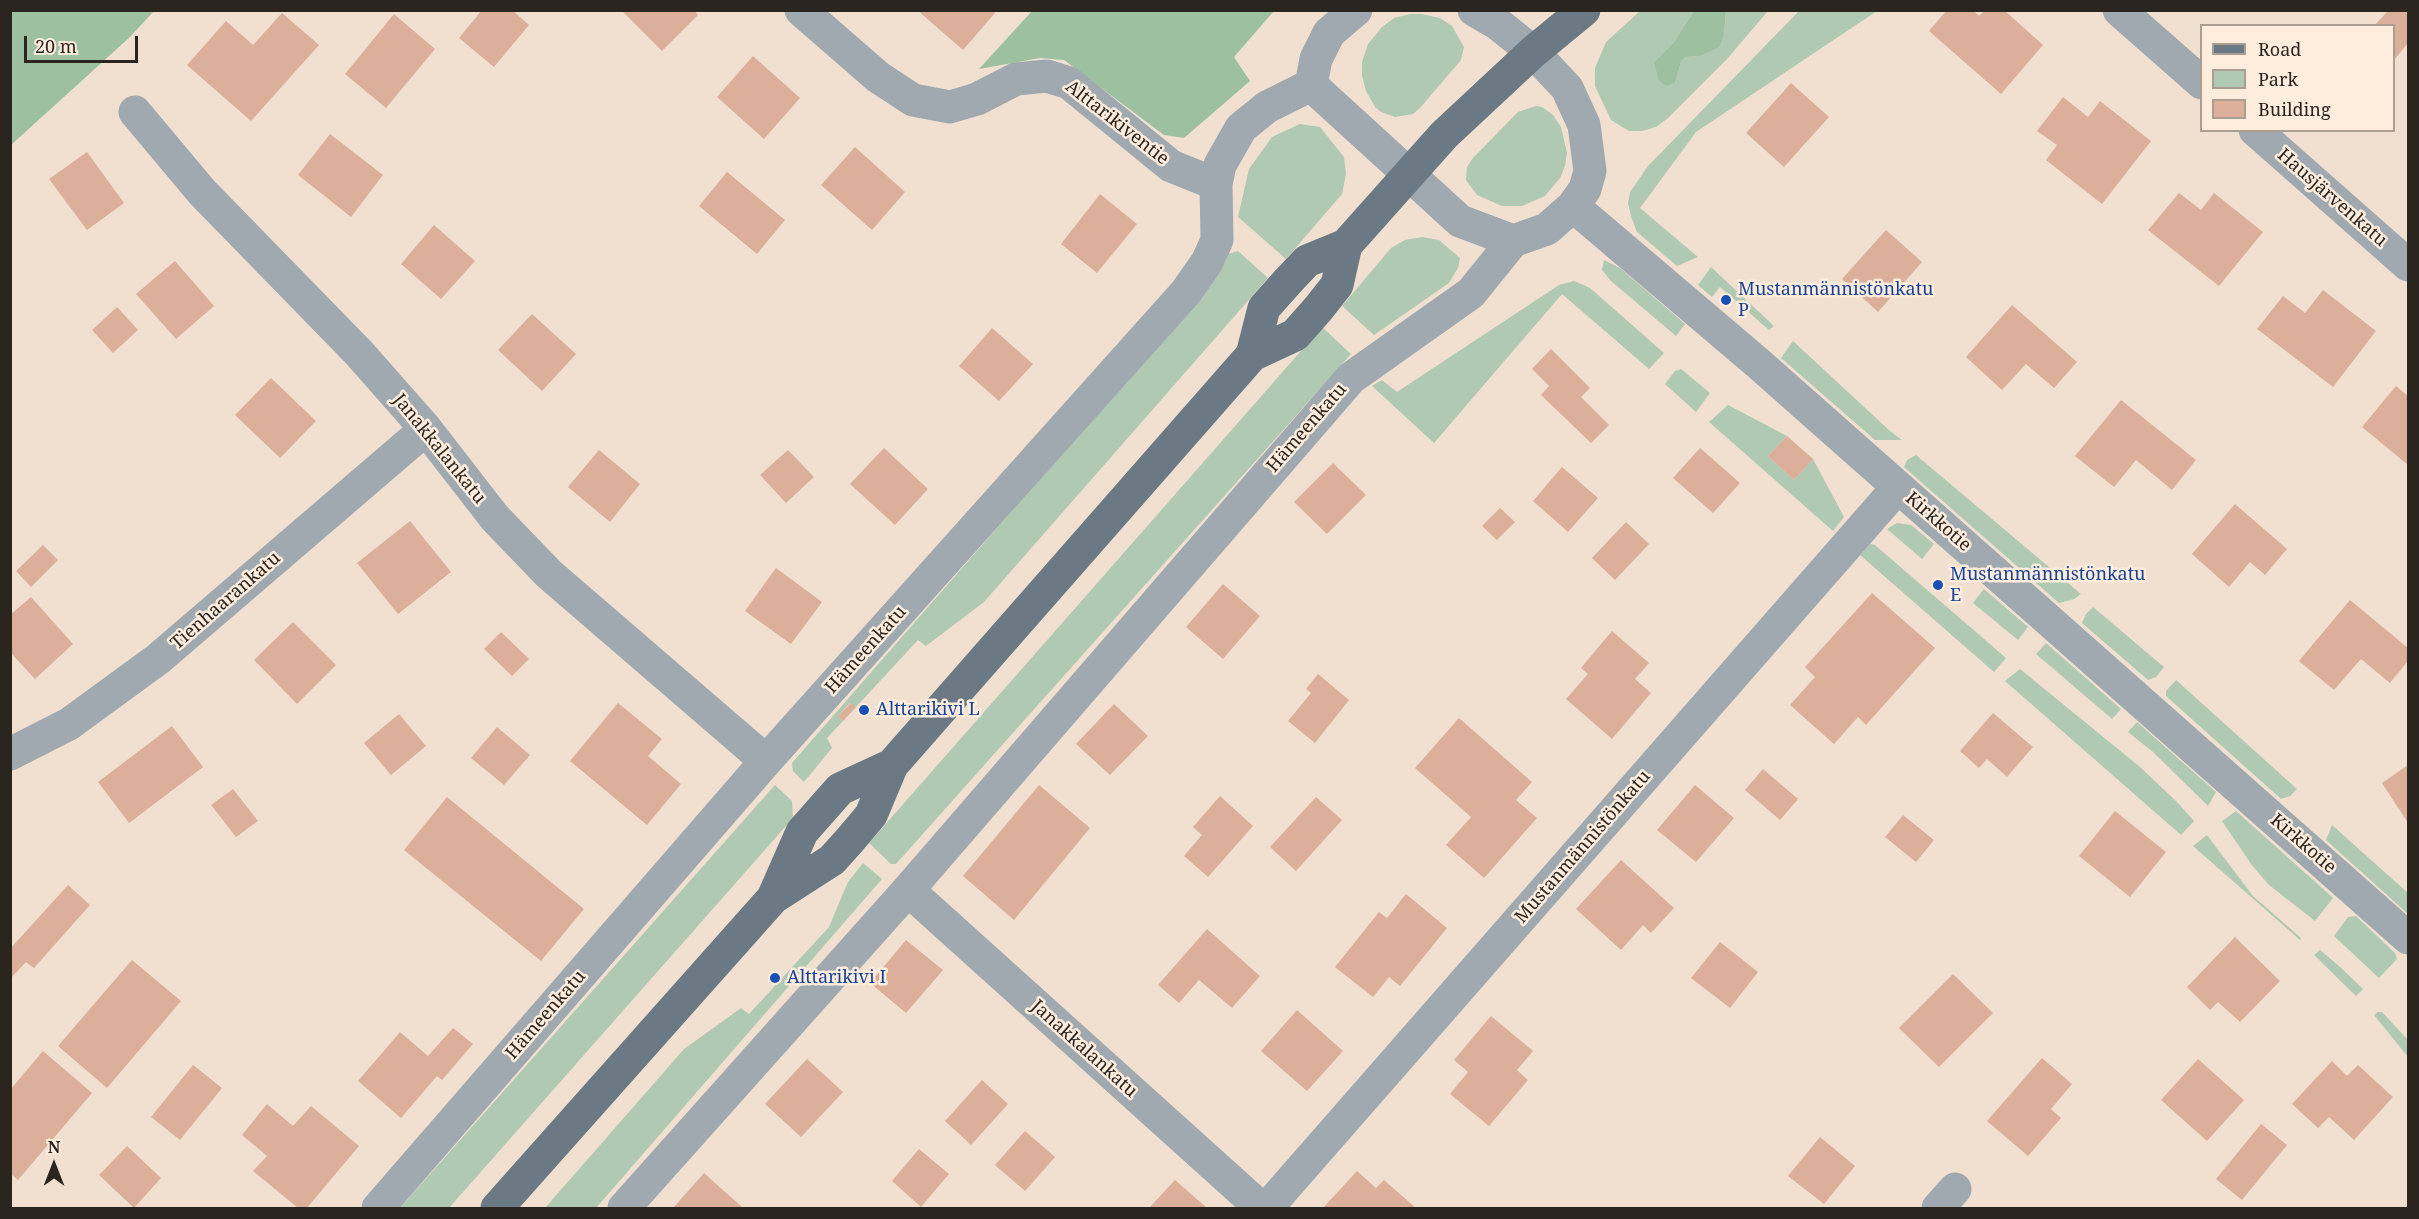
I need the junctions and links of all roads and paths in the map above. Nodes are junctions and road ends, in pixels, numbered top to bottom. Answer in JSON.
{"nodes":[{"id":1,"x":801,"y":10,"type":"edge"},
{"id":2,"x":1356,"y":10,"type":"edge"},
{"id":3,"x":1474,"y":10,"type":"edge"},
{"id":4,"x":1584,"y":10,"type":"edge"},
{"id":5,"x":2119,"y":10,"type":"edge"},
{"id":6,"x":1533,"y":52,"type":"junction"},
{"id":7,"x":2200,"y":81,"type":"edge"},
{"id":8,"x":1311,"y":85,"type":"junction"},
{"id":9,"x":135,"y":112,"type":"dead end"},
{"id":10,"x":2257,"y":132,"type":"edge"},
{"id":11,"x":1407,"y":174,"type":"junction"},
{"id":12,"x":1216,"y":184,"type":"junction"},
{"id":13,"x":1573,"y":206,"type":"junction"},
{"id":14,"x":1514,"y":241,"type":"junction"},
{"id":15,"x":2409,"y":265,"type":"edge"},
{"id":16,"x":426,"y":429,"type":"junction"},
{"id":17,"x":1898,"y":487,"type":"junction"},
{"id":18,"x":10,"y":754,"type":"edge"},
{"id":19,"x":766,"y":761,"type":"junction"},
{"id":20,"x":908,"y":890,"type":"junction"},
{"id":21,"x":2409,"y":938,"type":"edge"},
{"id":22,"x":378,"y":1209,"type":"edge"},
{"id":23,"x":497,"y":1209,"type":"edge"},
{"id":24,"x":624,"y":1209,"type":"edge"},
{"id":25,"x":1261,"y":1209,"type":"edge"},
{"id":26,"x":1267,"y":1209,"type":"edge"}],
"edges":[{"from":1,"to":12,"type":"street","name":"Alttarikiventie"},
{"from":2,"to":8,"type":"street"},
{"from":3,"to":6,"type":"street","name":"Hämeenkatu"},
{"from":4,"to":6,"type":"main road"},
{"from":5,"to":7,"type":"street"},
{"from":6,"to":11,"type":"main road"},
{"from":6,"to":13,"type":"street","name":"Hämeenkatu"},
{"from":8,"to":11,"type":"street"},
{"from":8,"to":12,"type":"street","name":"Hämeenkatu"},
{"from":9,"to":16,"type":"street","name":"Janakkalankatu"},
{"from":10,"to":15,"type":"street","name":"Hausjärvenkatu"},
{"from":11,"to":14,"type":"street"},
{"from":11,"to":23,"type":"main road"},
{"from":12,"to":19,"type":"street","name":"Hämeenkatu"},
{"from":13,"to":14,"type":"street","name":"Hämeenkatu"},
{"from":13,"to":17,"type":"street","name":"Kirkkotie"},
{"from":14,"to":20,"type":"street","name":"Hämeenkatu"},
{"from":16,"to":18,"type":"street","name":"Tienhaarankatu"},
{"from":16,"to":19,"type":"street","name":"Janakkalankatu"},
{"from":17,"to":21,"type":"street","name":"Kirkkotie"},
{"from":17,"to":26,"type":"street","name":"Mustanmännistönkatu"},
{"from":19,"to":22,"type":"street","name":"Hämeenkatu"},
{"from":20,"to":24,"type":"street","name":"Hämeenkatu"},
{"from":20,"to":25,"type":"street","name":"Janakkalankatu"}]}
